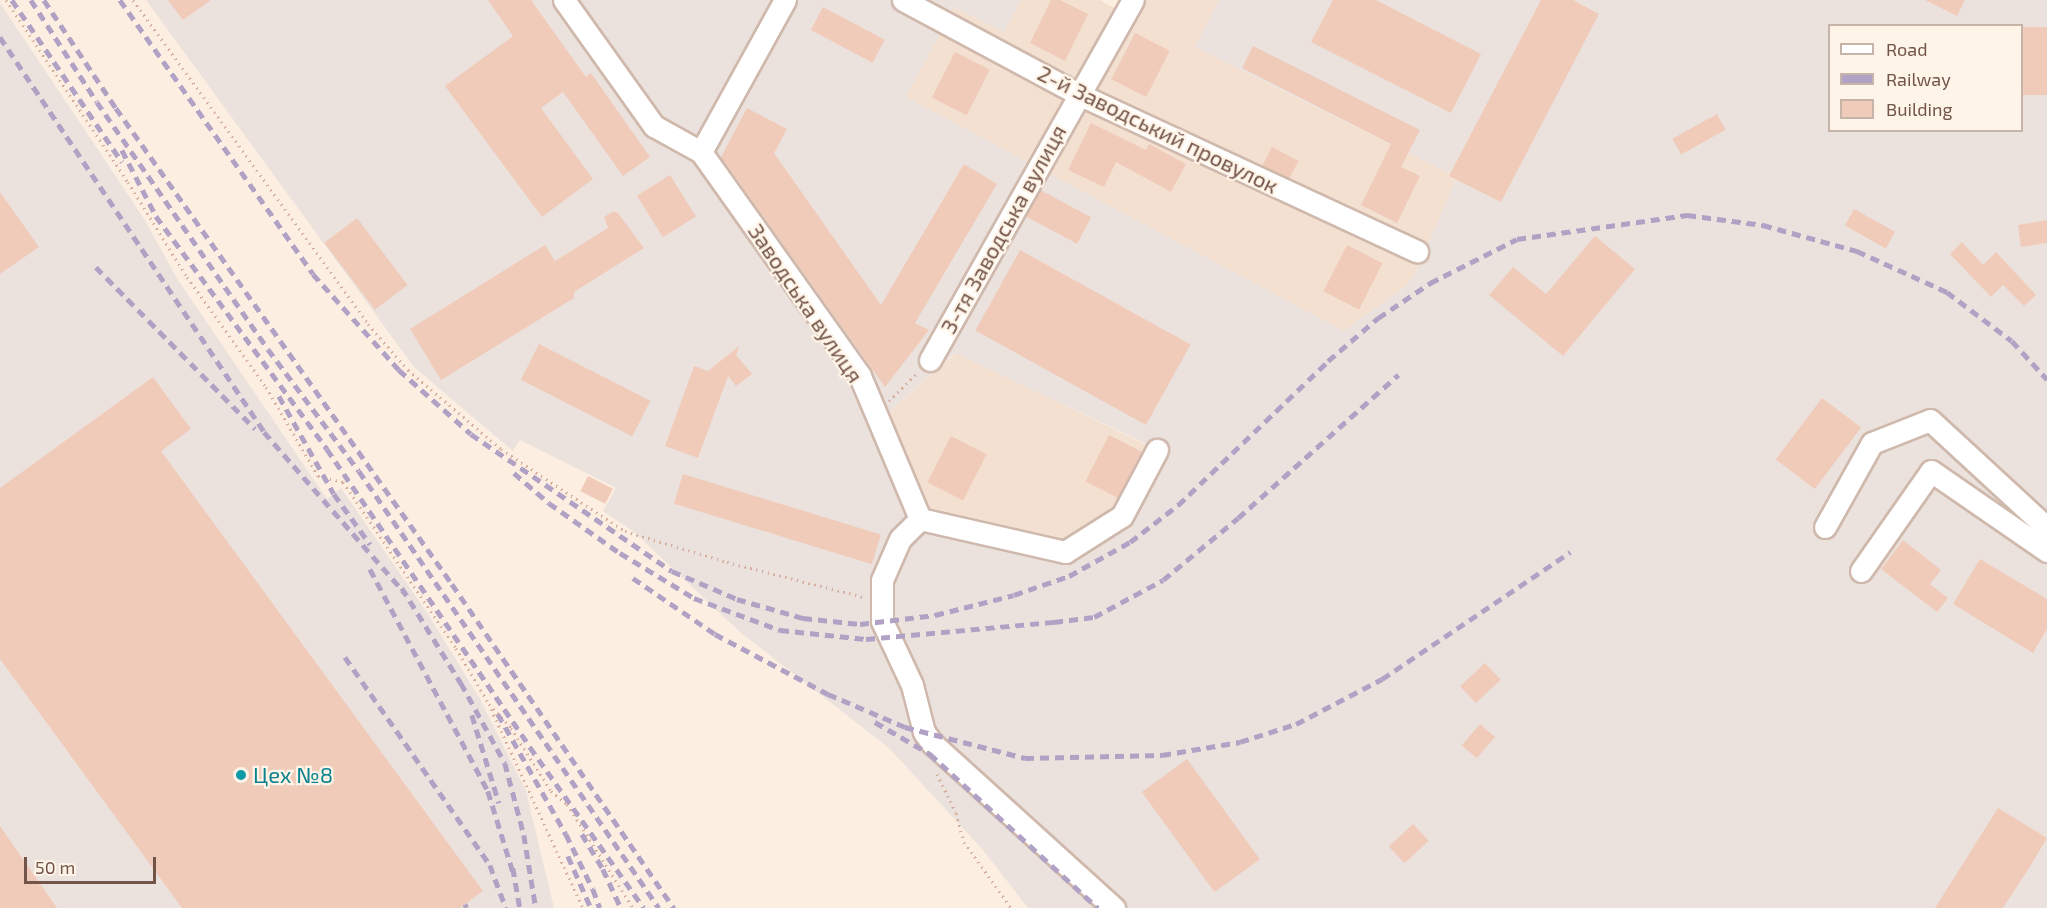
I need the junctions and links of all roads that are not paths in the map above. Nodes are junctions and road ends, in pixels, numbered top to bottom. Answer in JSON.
{"nodes":[{"id":1,"x":564,"y":0,"type":"edge"},
{"id":2,"x":785,"y":0,"type":"edge"},
{"id":3,"x":903,"y":0,"type":"edge"},
{"id":4,"x":1133,"y":0,"type":"edge"},
{"id":5,"x":1078,"y":94,"type":"junction"},
{"id":6,"x":701,"y":152,"type":"junction"},
{"id":7,"x":1417,"y":251,"type":"dead end"},
{"id":8,"x":930,"y":360,"type":"road end"},
{"id":9,"x":1157,"y":450,"type":"dead end"},
{"id":10,"x":920,"y":519,"type":"junction"},
{"id":11,"x":1825,"y":527,"type":"dead end"},
{"id":12,"x":2047,"y":528,"type":"edge"},
{"id":13,"x":2047,"y":551,"type":"edge"},
{"id":14,"x":1861,"y":571,"type":"dead end"},
{"id":15,"x":1114,"y":908,"type":"edge"}],
"edges":[{"from":1,"to":6,"type":"street","name":"Заводська вулиця"},
{"from":2,"to":6,"type":"street"},
{"from":3,"to":5,"type":"street","name":"2-й Заводський провулок"},
{"from":4,"to":5,"type":"street","name":"3-тя Заводська вулиця"},
{"from":5,"to":7,"type":"street","name":"2-й Заводський провулок"},
{"from":5,"to":8,"type":"street","name":"3-тя Заводська вулиця"},
{"from":6,"to":10,"type":"street","name":"Заводська вулиця"},
{"from":9,"to":10,"type":"street"},
{"from":10,"to":15,"type":"street"},
{"from":11,"to":12,"type":"street"},
{"from":13,"to":14,"type":"street"}]}
